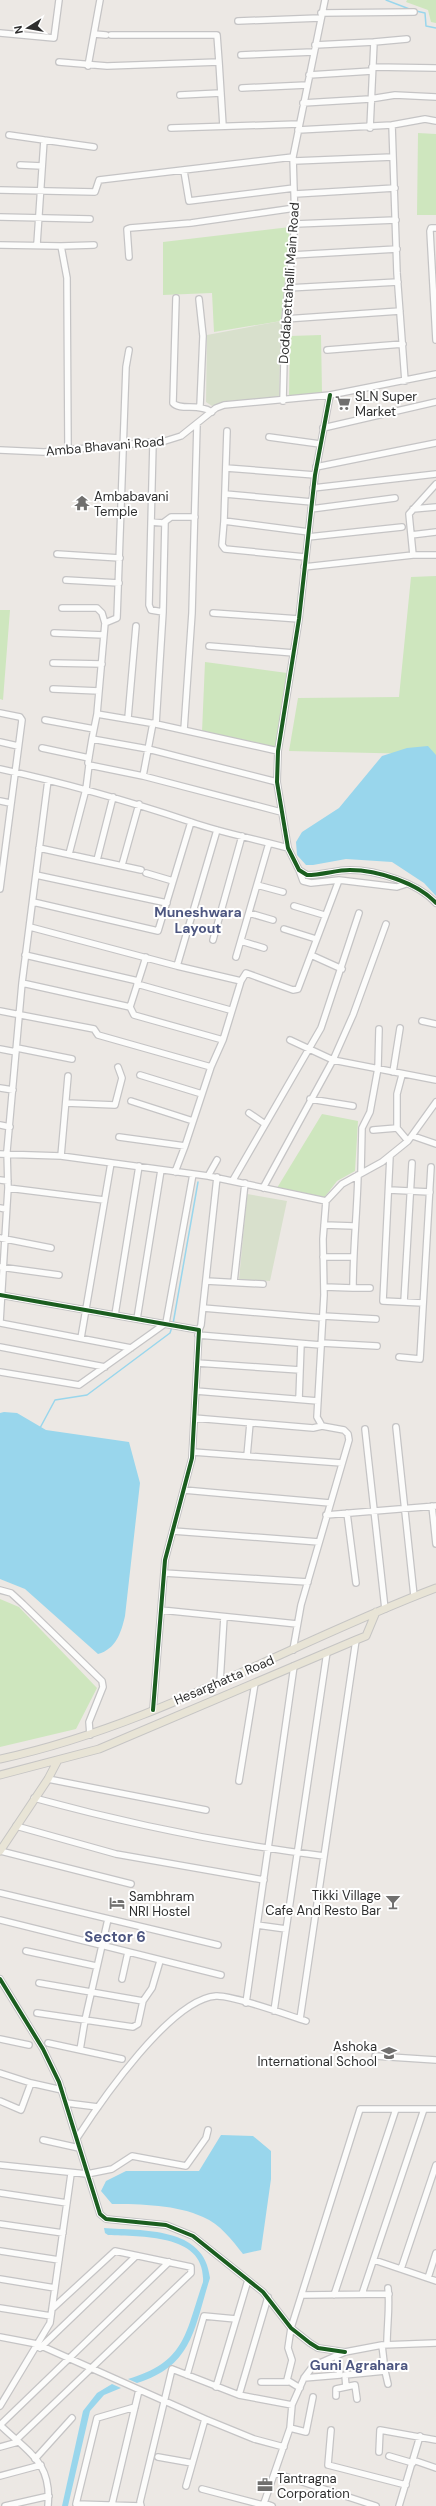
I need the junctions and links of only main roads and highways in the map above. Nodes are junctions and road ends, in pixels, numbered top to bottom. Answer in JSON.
{"nodes":[{"id":1,"x":436,"y":1588,"type":"edge"},
{"id":2,"x":376,"y":1612,"type":"junction"},
{"id":3,"x":0,"y":1759,"type":"edge"},
{"id":4,"x":58,"y":1760,"type":"junction"},
{"id":5,"x":0,"y":1775,"type":"edge"},
{"id":6,"x":0,"y":1851,"type":"edge"}],
"edges":[{"from":1,"to":2,"type":"main road","name":"Hesarghatta Road"},
{"from":2,"to":3,"type":"main road","name":"Hesarghatta Road"},
{"from":2,"to":4,"type":"main road","name":"Hesarghatta Road"},
{"from":4,"to":5,"type":"main road","name":"Hesarghatta Road"},
{"from":4,"to":6,"type":"main road"}]}
